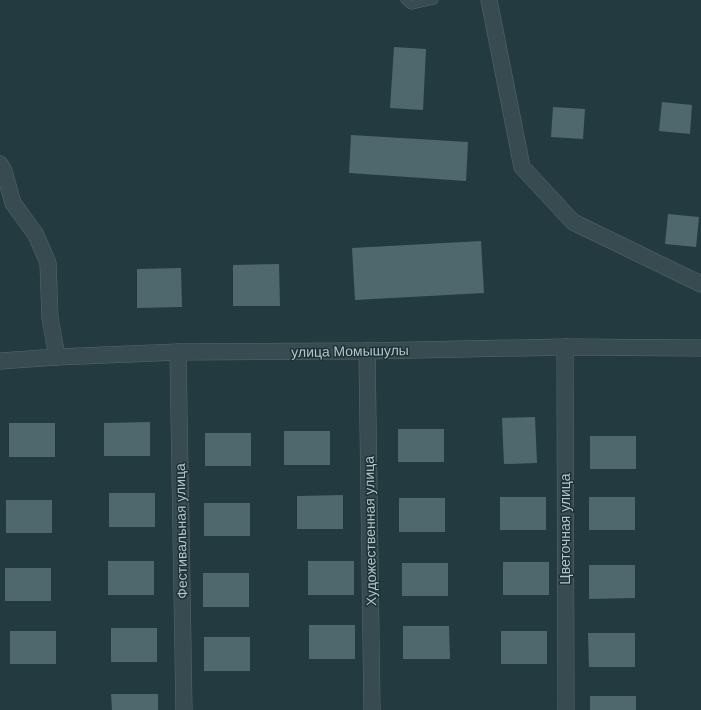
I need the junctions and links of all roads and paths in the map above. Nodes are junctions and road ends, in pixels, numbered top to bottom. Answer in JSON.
{"nodes":[{"id":1,"x":405,"y":0,"type":"edge"},
{"id":2,"x":434,"y":0,"type":"edge"},
{"id":3,"x":489,"y":0,"type":"edge"},
{"id":4,"x":0,"y":164,"type":"edge"},
{"id":5,"x":701,"y":284,"type":"edge"},
{"id":6,"x":565,"y":347,"type":"junction"},
{"id":7,"x":701,"y":348,"type":"edge"},
{"id":8,"x":367,"y":351,"type":"junction"},
{"id":9,"x":178,"y":352,"type":"junction"},
{"id":10,"x":57,"y":357,"type":"junction"},
{"id":11,"x":0,"y":360,"type":"edge"},
{"id":12,"x":184,"y":710,"type":"edge"},
{"id":13,"x":372,"y":710,"type":"edge"},
{"id":14,"x":566,"y":710,"type":"edge"}],
"edges":[{"from":1,"to":2,"type":"lane"},
{"from":3,"to":5,"type":"street"},
{"from":4,"to":10,"type":"street"},
{"from":6,"to":7,"type":"street","name":"улица Момышулы"},
{"from":6,"to":8,"type":"street","name":"улица Момышулы"},
{"from":6,"to":14,"type":"street","name":"Цветочная улица"},
{"from":8,"to":9,"type":"street","name":"улица Момышулы"},
{"from":8,"to":13,"type":"street","name":"Художественная улица"},
{"from":9,"to":10,"type":"street","name":"улица Момышулы"},
{"from":9,"to":12,"type":"street","name":"Фестивальная улица"},
{"from":10,"to":11,"type":"street","name":"улица Момышулы"}]}
